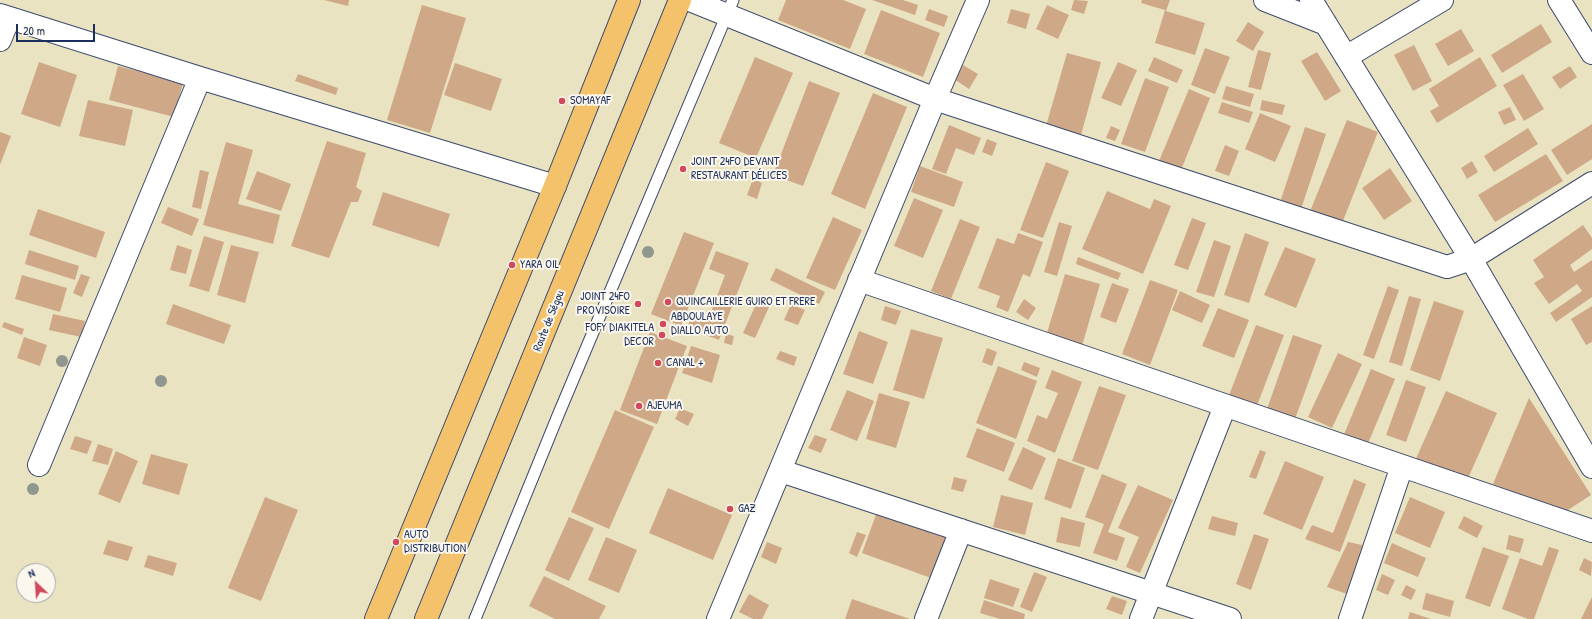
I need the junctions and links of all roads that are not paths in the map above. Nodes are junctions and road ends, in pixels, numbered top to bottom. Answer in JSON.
{"nodes":[{"id":1,"x":629,"y":0,"type":"edge"},
{"id":2,"x":680,"y":0,"type":"edge"},
{"id":3,"x":690,"y":0,"type":"edge"},
{"id":4,"x":978,"y":0,"type":"edge"},
{"id":5,"x":1265,"y":0,"type":"edge"},
{"id":6,"x":1311,"y":0,"type":"edge"},
{"id":7,"x":1442,"y":0,"type":"edge"},
{"id":8,"x":1559,"y":0,"type":"edge"},
{"id":9,"x":730,"y":7,"type":"edge"},
{"id":10,"x":4,"y":16,"type":"edge"},
{"id":11,"x":1326,"y":24,"type":"junction"},
{"id":12,"x":0,"y":40,"type":"edge"},
{"id":13,"x":1592,"y":53,"type":"edge"},
{"id":14,"x":1346,"y":57,"type":"junction"},
{"id":15,"x":200,"y":78,"type":"junction"},
{"id":16,"x":936,"y":99,"type":"junction"},
{"id":17,"x":1592,"y":183,"type":"edge"},
{"id":18,"x":555,"y":186,"type":"junction"},
{"id":19,"x":1471,"y":259,"type":"junction"},
{"id":20,"x":859,"y":280,"type":"junction"},
{"id":21,"x":1225,"y":406,"type":"junction"},
{"id":22,"x":40,"y":464,"type":"dead end"},
{"id":23,"x":1402,"y":466,"type":"junction"},
{"id":24,"x":1592,"y":467,"type":"edge"},
{"id":25,"x":781,"y":471,"type":"junction"},
{"id":26,"x":961,"y":530,"type":"junction"},
{"id":27,"x":1592,"y":531,"type":"edge"},
{"id":28,"x":1151,"y":593,"type":"junction"},
{"id":29,"x":376,"y":619,"type":"edge"},
{"id":30,"x":426,"y":619,"type":"edge"},
{"id":31,"x":475,"y":619,"type":"edge"},
{"id":32,"x":718,"y":619,"type":"edge"},
{"id":33,"x":926,"y":619,"type":"edge"},
{"id":34,"x":1141,"y":619,"type":"edge"},
{"id":35,"x":1230,"y":619,"type":"edge"},
{"id":36,"x":1350,"y":619,"type":"edge"}],
"edges":[{"from":1,"to":18,"type":"highway"},
{"from":2,"to":30,"type":"highway","name":"Route de Ségou"},
{"from":3,"to":9,"type":"street"},
{"from":4,"to":16,"type":"street"},
{"from":5,"to":11,"type":"street"},
{"from":6,"to":11,"type":"street"},
{"from":7,"to":14,"type":"street"},
{"from":8,"to":13,"type":"street"},
{"from":9,"to":16,"type":"street"},
{"from":9,"to":31,"type":"lane"},
{"from":10,"to":12,"type":"street"},
{"from":10,"to":15,"type":"street"},
{"from":11,"to":14,"type":"street"},
{"from":14,"to":19,"type":"street"},
{"from":15,"to":18,"type":"street"},
{"from":15,"to":22,"type":"street"},
{"from":16,"to":19,"type":"street"},
{"from":16,"to":20,"type":"street"},
{"from":17,"to":19,"type":"street"},
{"from":18,"to":29,"type":"highway"},
{"from":19,"to":24,"type":"street"},
{"from":20,"to":21,"type":"street"},
{"from":20,"to":25,"type":"street"},
{"from":21,"to":23,"type":"street"},
{"from":21,"to":28,"type":"street"},
{"from":23,"to":27,"type":"street"},
{"from":23,"to":36,"type":"street"},
{"from":25,"to":26,"type":"street"},
{"from":25,"to":32,"type":"street"},
{"from":26,"to":28,"type":"street"},
{"from":26,"to":33,"type":"street"},
{"from":28,"to":34,"type":"street"},
{"from":28,"to":35,"type":"street"}]}
